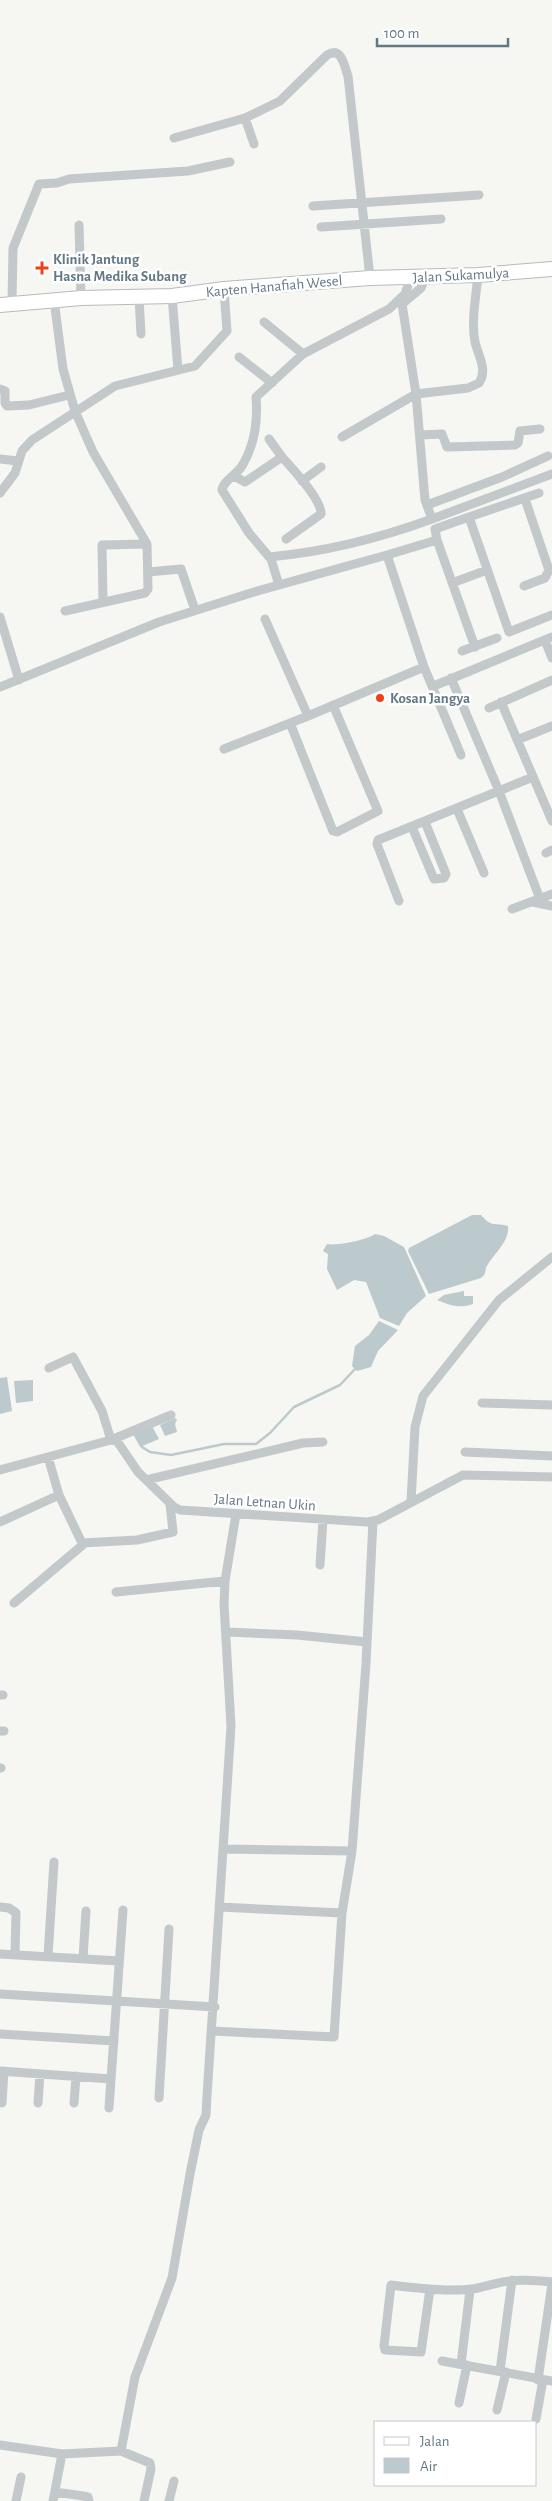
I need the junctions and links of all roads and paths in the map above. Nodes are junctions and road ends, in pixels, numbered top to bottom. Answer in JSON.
{"nodes":[{"id":1,"x":245,"y":118,"type":"junction"},
{"id":2,"x":174,"y":138,"type":"dead end"},
{"id":3,"x":254,"y":144,"type":"dead end"},
{"id":4,"x":230,"y":162,"type":"dead end"},
{"id":5,"x":479,"y":194,"type":"dead end"},
{"id":6,"x":362,"y":204,"type":"junction"},
{"id":7,"x":313,"y":206,"type":"dead end"},
{"id":8,"x":441,"y":219,"type":"dead end"},
{"id":9,"x":365,"y":222,"type":"junction"},
{"id":10,"x":79,"y":225,"type":"dead end"},
{"id":11,"x":322,"y":227,"type":"dead end"},
{"id":12,"x":552,"y":269,"type":"edge"},
{"id":13,"x":478,"y":275,"type":"junction"},
{"id":14,"x":426,"y":276,"type":"junction"},
{"id":15,"x":411,"y":277,"type":"junction"},
{"id":16,"x":370,"y":278,"type":"junction"},
{"id":17,"x":224,"y":289,"type":"junction"},
{"id":18,"x":172,"y":296,"type":"junction"},
{"id":19,"x":82,"y":298,"type":"junction"},
{"id":20,"x":139,"y":298,"type":"junction"},
{"id":21,"x":54,"y":300,"type":"junction"},
{"id":22,"x":6,"y":304,"type":"edge"},
{"id":23,"x":264,"y":322,"type":"dead end"},
{"id":24,"x":141,"y":334,"type":"dead end"},
{"id":25,"x":303,"y":354,"type":"junction"},
{"id":26,"x":239,"y":357,"type":"dead end"},
{"id":27,"x":178,"y":370,"type":"junction"},
{"id":28,"x":272,"y":383,"type":"junction"},
{"id":29,"x":0,"y":389,"type":"edge"},
{"id":30,"x":416,"y":394,"type":"junction"},
{"id":31,"x":69,"y":395,"type":"junction"},
{"id":32,"x":75,"y":411,"type":"junction"},
{"id":33,"x":540,"y":429,"type":"dead end"},
{"id":34,"x":420,"y":435,"type":"junction"},
{"id":35,"x":342,"y":437,"type":"dead end"},
{"id":36,"x":270,"y":439,"type":"dead end"},
{"id":37,"x":548,"y":456,"type":"dead end"},
{"id":38,"x":282,"y":457,"type":"junction"},
{"id":39,"x":0,"y":459,"type":"edge"},
{"id":40,"x":18,"y":461,"type":"junction"},
{"id":41,"x":321,"y":467,"type":"dead end"},
{"id":42,"x":552,"y":474,"type":"edge"},
{"id":43,"x":234,"y":476,"type":"junction"},
{"id":44,"x":302,"y":481,"type":"junction"},
{"id":45,"x":0,"y":493,"type":"edge"},
{"id":46,"x":539,"y":494,"type":"dead end"},
{"id":47,"x":525,"y":500,"type":"junction"},
{"id":48,"x":427,"y":504,"type":"junction"},
{"id":49,"x":469,"y":517,"type":"junction"},
{"id":50,"x":432,"y":519,"type":"junction"},
{"id":51,"x":286,"y":539,"type":"dead end"},
{"id":52,"x":437,"y":540,"type":"junction"},
{"id":53,"x":146,"y":544,"type":"junction"},
{"id":54,"x":387,"y":555,"type":"junction"},
{"id":55,"x":269,"y":557,"type":"junction"},
{"id":56,"x":487,"y":570,"type":"junction"},
{"id":57,"x":148,"y":572,"type":"junction"},
{"id":58,"x":452,"y":583,"type":"junction"},
{"id":59,"x":279,"y":585,"type":"junction"},
{"id":60,"x":524,"y":586,"type":"dead end"},
{"id":61,"x":103,"y":602,"type":"junction"},
{"id":62,"x":195,"y":610,"type":"junction"},
{"id":63,"x":65,"y":611,"type":"dead end"},
{"id":64,"x":552,"y":615,"type":"edge"},
{"id":65,"x":0,"y":617,"type":"edge"},
{"id":66,"x":265,"y":619,"type":"dead end"},
{"id":67,"x":497,"y":638,"type":"dead end"},
{"id":68,"x":548,"y":638,"type":"edge"},
{"id":69,"x":475,"y":646,"type":"junction"},
{"id":70,"x":462,"y":651,"type":"dead end"},
{"id":71,"x":552,"y":658,"type":"edge"},
{"id":72,"x":424,"y":667,"type":"junction"},
{"id":73,"x":451,"y":678,"type":"junction"},
{"id":74,"x":19,"y":680,"type":"junction"},
{"id":75,"x":552,"y":680,"type":"edge"},
{"id":76,"x":436,"y":685,"type":"dead end"},
{"id":77,"x":0,"y":687,"type":"edge"},
{"id":78,"x":501,"y":702,"type":"junction"},
{"id":79,"x":333,"y":705,"type":"junction"},
{"id":80,"x":489,"y":708,"type":"dead end"},
{"id":81,"x":308,"y":716,"type":"junction"},
{"id":82,"x":290,"y":723,"type":"junction"},
{"id":83,"x":552,"y":726,"type":"edge"},
{"id":84,"x":517,"y":740,"type":"junction"},
{"id":85,"x":224,"y":749,"type":"dead end"},
{"id":86,"x":461,"y":755,"type":"dead end"},
{"id":87,"x":533,"y":777,"type":"junction"},
{"id":88,"x":499,"y":791,"type":"junction"},
{"id":89,"x":457,"y":809,"type":"junction"},
{"id":90,"x":550,"y":809,"type":"edge"},
{"id":91,"x":552,"y":821,"type":"edge"},
{"id":92,"x":425,"y":822,"type":"junction"},
{"id":93,"x":412,"y":827,"type":"junction"},
{"id":94,"x":484,"y":873,"type":"dead end"},
{"id":95,"x":552,"y":894,"type":"edge"},
{"id":96,"x":536,"y":900,"type":"junction"},
{"id":97,"x":399,"y":901,"type":"dead end"},
{"id":98,"x":552,"y":906,"type":"edge"},
{"id":99,"x":512,"y":909,"type":"dead end"},
{"id":100,"x":552,"y":1257,"type":"edge"},
{"id":101,"x":49,"y":1368,"type":"dead end"},
{"id":102,"x":482,"y":1403,"type":"dead end"},
{"id":103,"x":552,"y":1405,"type":"edge"},
{"id":104,"x":171,"y":1415,"type":"dead end"},
{"id":105,"x":111,"y":1440,"type":"junction"},
{"id":106,"x":323,"y":1442,"type":"dead end"},
{"id":107,"x":465,"y":1452,"type":"dead end"},
{"id":108,"x":552,"y":1456,"type":"edge"},
{"id":109,"x":48,"y":1457,"type":"junction"},
{"id":110,"x":0,"y":1470,"type":"edge"},
{"id":111,"x":552,"y":1477,"type":"edge"},
{"id":112,"x":146,"y":1480,"type":"junction"},
{"id":113,"x":59,"y":1495,"type":"junction"},
{"id":114,"x":411,"y":1502,"type":"junction"},
{"id":115,"x":170,"y":1504,"type":"junction"},
{"id":116,"x":236,"y":1514,"type":"junction"},
{"id":117,"x":324,"y":1520,"type":"junction"},
{"id":118,"x":373,"y":1521,"type":"junction"},
{"id":119,"x":0,"y":1522,"type":"edge"},
{"id":120,"x":85,"y":1543,"type":"junction"},
{"id":121,"x":320,"y":1566,"type":"dead end"},
{"id":122,"x":226,"y":1582,"type":"junction"},
{"id":123,"x":116,"y":1592,"type":"dead end"},
{"id":124,"x":14,"y":1603,"type":"dead end"},
{"id":125,"x":227,"y":1632,"type":"junction"},
{"id":126,"x":367,"y":1642,"type":"junction"},
{"id":127,"x":224,"y":1849,"type":"junction"},
{"id":128,"x":352,"y":1852,"type":"junction"},
{"id":129,"x":54,"y":1862,"type":"dead end"},
{"id":130,"x":219,"y":1907,"type":"junction"},
{"id":131,"x":0,"y":1908,"type":"edge"},
{"id":132,"x":123,"y":1910,"type":"dead end"},
{"id":133,"x":86,"y":1911,"type":"dead end"},
{"id":134,"x":342,"y":1913,"type":"junction"},
{"id":135,"x":168,"y":1929,"type":"dead end"},
{"id":136,"x":0,"y":1954,"type":"edge"},
{"id":137,"x":15,"y":1954,"type":"junction"},
{"id":138,"x":48,"y":1956,"type":"junction"},
{"id":139,"x":83,"y":1958,"type":"junction"},
{"id":140,"x":120,"y":1960,"type":"junction"},
{"id":141,"x":0,"y":1994,"type":"edge"},
{"id":142,"x":117,"y":2001,"type":"junction"},
{"id":143,"x":164,"y":2005,"type":"junction"},
{"id":144,"x":215,"y":2007,"type":"junction"},
{"id":145,"x":213,"y":2031,"type":"junction"},
{"id":146,"x":0,"y":2034,"type":"edge"},
{"id":147,"x":114,"y":2041,"type":"junction"},
{"id":148,"x":2,"y":2071,"type":"edge"},
{"id":149,"x":40,"y":2074,"type":"junction"},
{"id":150,"x":76,"y":2076,"type":"junction"},
{"id":151,"x":111,"y":2079,"type":"junction"},
{"id":152,"x":159,"y":2098,"type":"dead end"},
{"id":153,"x":2,"y":2103,"type":"dead end"},
{"id":154,"x":38,"y":2103,"type":"dead end"},
{"id":155,"x":74,"y":2103,"type":"dead end"},
{"id":156,"x":109,"y":2108,"type":"dead end"},
{"id":157,"x":512,"y":2280,"type":"junction"},
{"id":158,"x":552,"y":2283,"type":"edge"},
{"id":159,"x":430,"y":2289,"type":"junction"},
{"id":160,"x":470,"y":2290,"type":"junction"},
{"id":161,"x":442,"y":2361,"type":"dead end"},
{"id":162,"x":464,"y":2365,"type":"junction"},
{"id":163,"x":503,"y":2372,"type":"junction"},
{"id":164,"x":544,"y":2380,"type":"edge"},
{"id":165,"x":459,"y":2403,"type":"dead end"},
{"id":166,"x":497,"y":2410,"type":"dead end"},
{"id":167,"x":536,"y":2419,"type":"dead end"},
{"id":168,"x":0,"y":2445,"type":"edge"},
{"id":169,"x":121,"y":2451,"type":"junction"},
{"id":170,"x":62,"y":2454,"type":"junction"},
{"id":171,"x":21,"y":2477,"type":"dead end"},
{"id":172,"x":174,"y":2481,"type":"dead end"},
{"id":173,"x":54,"y":2497,"type":"edge"},
{"id":174,"x":16,"y":2501,"type":"edge"},
{"id":175,"x":89,"y":2501,"type":"edge"},
{"id":176,"x":144,"y":2501,"type":"edge"},
{"id":177,"x":169,"y":2501,"type":"edge"}],
"edges":[{"from":1,"to":2,"type":"street"},
{"from":1,"to":3,"type":"street"},
{"from":1,"to":6,"type":"street"},
{"from":4,"to":22,"type":"street"},
{"from":5,"to":6,"type":"street"},
{"from":6,"to":7,"type":"street"},
{"from":6,"to":9,"type":"street"},
{"from":8,"to":9,"type":"street"},
{"from":9,"to":11,"type":"street"},
{"from":9,"to":16,"type":"street"},
{"from":10,"to":19,"type":"street"},
{"from":12,"to":13,"type":"main road","name":"Jalan Sukamulya"},
{"from":13,"to":14,"type":"main road","name":"Jalan Sukamulya"},
{"from":13,"to":30,"type":"street"},
{"from":14,"to":15,"type":"main road","name":"Jalan Sukamulya"},
{"from":14,"to":30,"type":"street"},
{"from":15,"to":16,"type":"main road","name":"Jalan Sukamulya"},
{"from":15,"to":25,"type":"street"},
{"from":16,"to":17,"type":"main road","name":"Kapten Hanafiah Wesel"},
{"from":17,"to":18,"type":"main road","name":"Kapten Hanafiah Wesel"},
{"from":17,"to":27,"type":"street"},
{"from":18,"to":20,"type":"main road","name":"Kapten Hanafiah Wesel"},
{"from":18,"to":27,"type":"street"},
{"from":19,"to":20,"type":"main road","name":"Kapten Hanafiah Wesel"},
{"from":19,"to":21,"type":"main road","name":"Kapten Hanafiah Wesel"},
{"from":20,"to":24,"type":"street"},
{"from":21,"to":22,"type":"main road","name":"Kapten Hanafiah Wesel"},
{"from":21,"to":31,"type":"street"},
{"from":23,"to":25,"type":"street"},
{"from":25,"to":28,"type":"street"},
{"from":26,"to":28,"type":"street"},
{"from":27,"to":32,"type":"street"},
{"from":28,"to":43,"type":"street"},
{"from":29,"to":31,"type":"street"},
{"from":30,"to":34,"type":"street"},
{"from":30,"to":35,"type":"street"},
{"from":31,"to":32,"type":"street"},
{"from":32,"to":40,"type":"street"},
{"from":32,"to":53,"type":"street"},
{"from":33,"to":34,"type":"street"},
{"from":34,"to":48,"type":"street"},
{"from":36,"to":38,"type":"street"},
{"from":37,"to":48,"type":"street"},
{"from":38,"to":43,"type":"street"},
{"from":38,"to":44,"type":"street"},
{"from":39,"to":40,"type":"street"},
{"from":40,"to":45,"type":"street"},
{"from":41,"to":44,"type":"street"},
{"from":42,"to":50,"type":"street"},
{"from":43,"to":55,"type":"street"},
{"from":44,"to":51,"type":"street"},
{"from":46,"to":47,"type":"street"},
{"from":47,"to":49,"type":"street"},
{"from":47,"to":60,"type":"street"},
{"from":48,"to":50,"type":"street"},
{"from":49,"to":52,"type":"street"},
{"from":49,"to":56,"type":"street"},
{"from":50,"to":55,"type":"street"},
{"from":52,"to":54,"type":"street"},
{"from":52,"to":58,"type":"street"},
{"from":53,"to":57,"type":"street"},
{"from":53,"to":61,"type":"street"},
{"from":54,"to":59,"type":"street"},
{"from":54,"to":72,"type":"street"},
{"from":55,"to":59,"type":"street"},
{"from":56,"to":58,"type":"street"},
{"from":56,"to":64,"type":"street"},
{"from":57,"to":61,"type":"street"},
{"from":57,"to":62,"type":"street"},
{"from":58,"to":69,"type":"street"},
{"from":59,"to":62,"type":"street"},
{"from":61,"to":63,"type":"street"},
{"from":62,"to":74,"type":"street"},
{"from":65,"to":74,"type":"street"},
{"from":66,"to":81,"type":"street"},
{"from":67,"to":69,"type":"street"},
{"from":68,"to":71,"type":"street"},
{"from":68,"to":73,"type":"street"},
{"from":69,"to":70,"type":"street"},
{"from":72,"to":79,"type":"street"},
{"from":72,"to":86,"type":"street"},
{"from":73,"to":76,"type":"street"},
{"from":73,"to":88,"type":"street"},
{"from":74,"to":77,"type":"street"},
{"from":75,"to":78,"type":"street"},
{"from":78,"to":80,"type":"street"},
{"from":78,"to":84,"type":"street"},
{"from":79,"to":81,"type":"street"},
{"from":79,"to":82,"type":"street"},
{"from":81,"to":82,"type":"street"},
{"from":82,"to":85,"type":"street"},
{"from":83,"to":84,"type":"street"},
{"from":84,"to":87,"type":"street"},
{"from":87,"to":88,"type":"street"},
{"from":87,"to":90,"type":"street"},
{"from":88,"to":89,"type":"street"},
{"from":88,"to":96,"type":"street"},
{"from":89,"to":92,"type":"street"},
{"from":89,"to":94,"type":"street"},
{"from":90,"to":91,"type":"street"},
{"from":92,"to":93,"type":"street"},
{"from":92,"to":93,"type":"street"},
{"from":93,"to":97,"type":"street"},
{"from":95,"to":96,"type":"street"},
{"from":96,"to":98,"type":"street"},
{"from":96,"to":99,"type":"street"},
{"from":100,"to":114,"type":"street"},
{"from":101,"to":105,"type":"street"},
{"from":102,"to":103,"type":"street"},
{"from":104,"to":105,"type":"street"},
{"from":105,"to":109,"type":"street"},
{"from":105,"to":112,"type":"street","name":"Jalan Letnan Ukin"},
{"from":106,"to":112,"type":"street"},
{"from":107,"to":108,"type":"street"},
{"from":109,"to":110,"type":"street"},
{"from":109,"to":113,"type":"street"},
{"from":111,"to":114,"type":"street","name":"Jalan Letnan Ukin"},
{"from":112,"to":115,"type":"street","name":"Jalan Letnan Ukin"},
{"from":113,"to":119,"type":"street"},
{"from":113,"to":120,"type":"street"},
{"from":114,"to":118,"type":"street","name":"Jalan Letnan Ukin"},
{"from":115,"to":116,"type":"street","name":"Jalan Letnan Ukin"},
{"from":115,"to":120,"type":"street"},
{"from":116,"to":117,"type":"street","name":"Jalan Letnan Ukin"},
{"from":116,"to":122,"type":"street"},
{"from":117,"to":118,"type":"street","name":"Jalan Letnan Ukin"},
{"from":117,"to":121,"type":"street"},
{"from":118,"to":126,"type":"street"},
{"from":120,"to":124,"type":"street"},
{"from":122,"to":123,"type":"street"},
{"from":122,"to":125,"type":"street"},
{"from":125,"to":126,"type":"street"},
{"from":125,"to":127,"type":"street"},
{"from":126,"to":128,"type":"street"},
{"from":127,"to":128,"type":"street"},
{"from":127,"to":130,"type":"street"},
{"from":128,"to":134,"type":"street"},
{"from":129,"to":138,"type":"street"},
{"from":130,"to":134,"type":"street"},
{"from":130,"to":144,"type":"street"},
{"from":131,"to":137,"type":"street"},
{"from":132,"to":140,"type":"street"},
{"from":133,"to":139,"type":"street"},
{"from":134,"to":145,"type":"street"},
{"from":135,"to":143,"type":"street"},
{"from":136,"to":137,"type":"street"},
{"from":137,"to":138,"type":"street"},
{"from":138,"to":139,"type":"street"},
{"from":139,"to":140,"type":"street"},
{"from":140,"to":142,"type":"street"},
{"from":141,"to":142,"type":"street"},
{"from":142,"to":143,"type":"street"},
{"from":142,"to":147,"type":"street"},
{"from":143,"to":144,"type":"street"},
{"from":143,"to":152,"type":"street"},
{"from":144,"to":145,"type":"street"},
{"from":145,"to":169,"type":"street"},
{"from":146,"to":147,"type":"street"},
{"from":147,"to":151,"type":"street"},
{"from":148,"to":149,"type":"street"},
{"from":148,"to":153,"type":"street"},
{"from":149,"to":150,"type":"street"},
{"from":149,"to":154,"type":"street"},
{"from":150,"to":151,"type":"street"},
{"from":150,"to":155,"type":"street"},
{"from":151,"to":156,"type":"street"},
{"from":157,"to":158,"type":"street"},
{"from":157,"to":160,"type":"street"},
{"from":157,"to":163,"type":"street"},
{"from":158,"to":164,"type":"street"},
{"from":159,"to":159,"type":"street"},
{"from":159,"to":160,"type":"street"},
{"from":160,"to":162,"type":"street"},
{"from":161,"to":162,"type":"street"},
{"from":162,"to":163,"type":"street"},
{"from":162,"to":165,"type":"street"},
{"from":163,"to":164,"type":"street"},
{"from":163,"to":166,"type":"street"},
{"from":164,"to":167,"type":"street"},
{"from":168,"to":170,"type":"street"},
{"from":169,"to":170,"type":"street"},
{"from":169,"to":176,"type":"street"},
{"from":170,"to":173,"type":"street"},
{"from":171,"to":174,"type":"street"},
{"from":172,"to":177,"type":"street"},
{"from":173,"to":175,"type":"street"}]}
